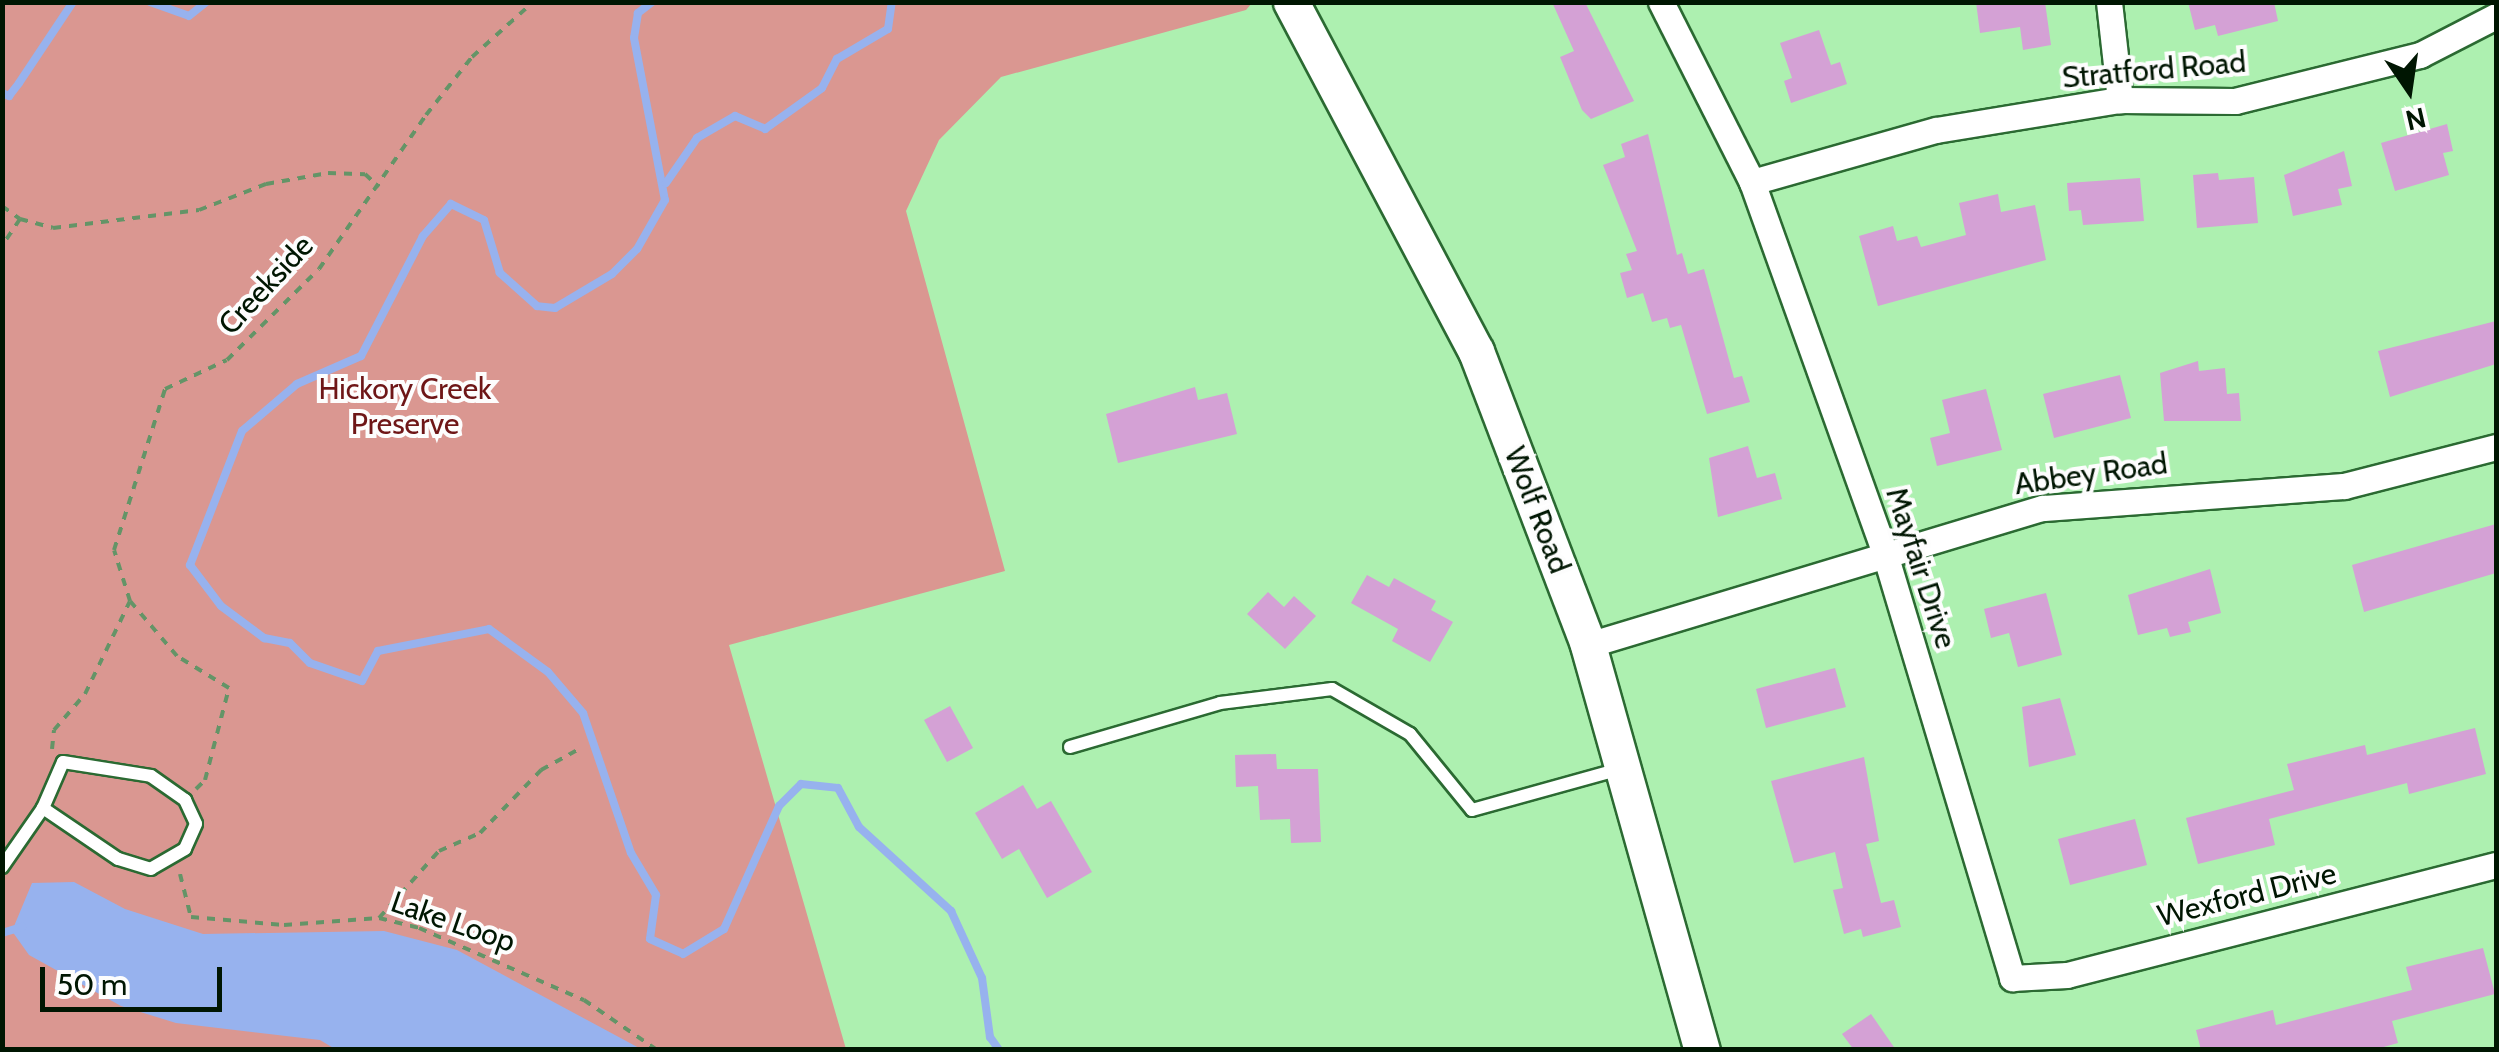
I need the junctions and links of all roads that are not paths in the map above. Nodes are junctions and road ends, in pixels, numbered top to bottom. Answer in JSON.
{"nodes":[{"id":1,"x":1291,"y":2,"type":"edge"},
{"id":2,"x":1660,"y":2,"type":"edge"},
{"id":3,"x":2110,"y":2,"type":"edge"},
{"id":4,"x":2496,"y":16,"type":"edge"},
{"id":5,"x":2120,"y":100,"type":"junction"},
{"id":6,"x":1752,"y":182,"type":"junction"},
{"id":7,"x":2496,"y":447,"type":"edge"},
{"id":8,"x":1885,"y":554,"type":"junction"},
{"id":9,"x":1588,"y":646,"type":"junction"},
{"id":10,"x":1070,"y":747,"type":"dead end"},
{"id":11,"x":1622,"y":768,"type":"junction"},
{"id":12,"x":43,"y":808,"type":"junction"},
{"id":13,"x":2496,"y":865,"type":"edge"},
{"id":14,"x":2,"y":867,"type":"edge"},
{"id":15,"x":2012,"y":978,"type":"joint"},
{"id":16,"x":1702,"y":1050,"type":"edge"}],
"edges":[{"from":1,"to":9,"type":"main road","name":"Wolf Road"},
{"from":2,"to":6,"type":"street","name":"Mayfair Drive"},
{"from":3,"to":5,"type":"street"},
{"from":4,"to":5,"type":"street","name":"Stratford Road"},
{"from":5,"to":6,"type":"street","name":"Stratford Road"},
{"from":6,"to":8,"type":"street","name":"Mayfair Drive"},
{"from":7,"to":8,"type":"street","name":"Abbey Road"},
{"from":8,"to":9,"type":"street","name":"Abbey Road"},
{"from":8,"to":15,"type":"street","name":"Mayfair Drive"},
{"from":9,"to":11,"type":"main road","name":"Wolf Road"},
{"from":10,"to":11,"type":"lane"},
{"from":11,"to":16,"type":"main road","name":"Wolf Road"},
{"from":12,"to":12,"type":"lane"},
{"from":12,"to":14,"type":"lane"},
{"from":13,"to":15,"type":"street","name":"Wexford Drive"}]}
